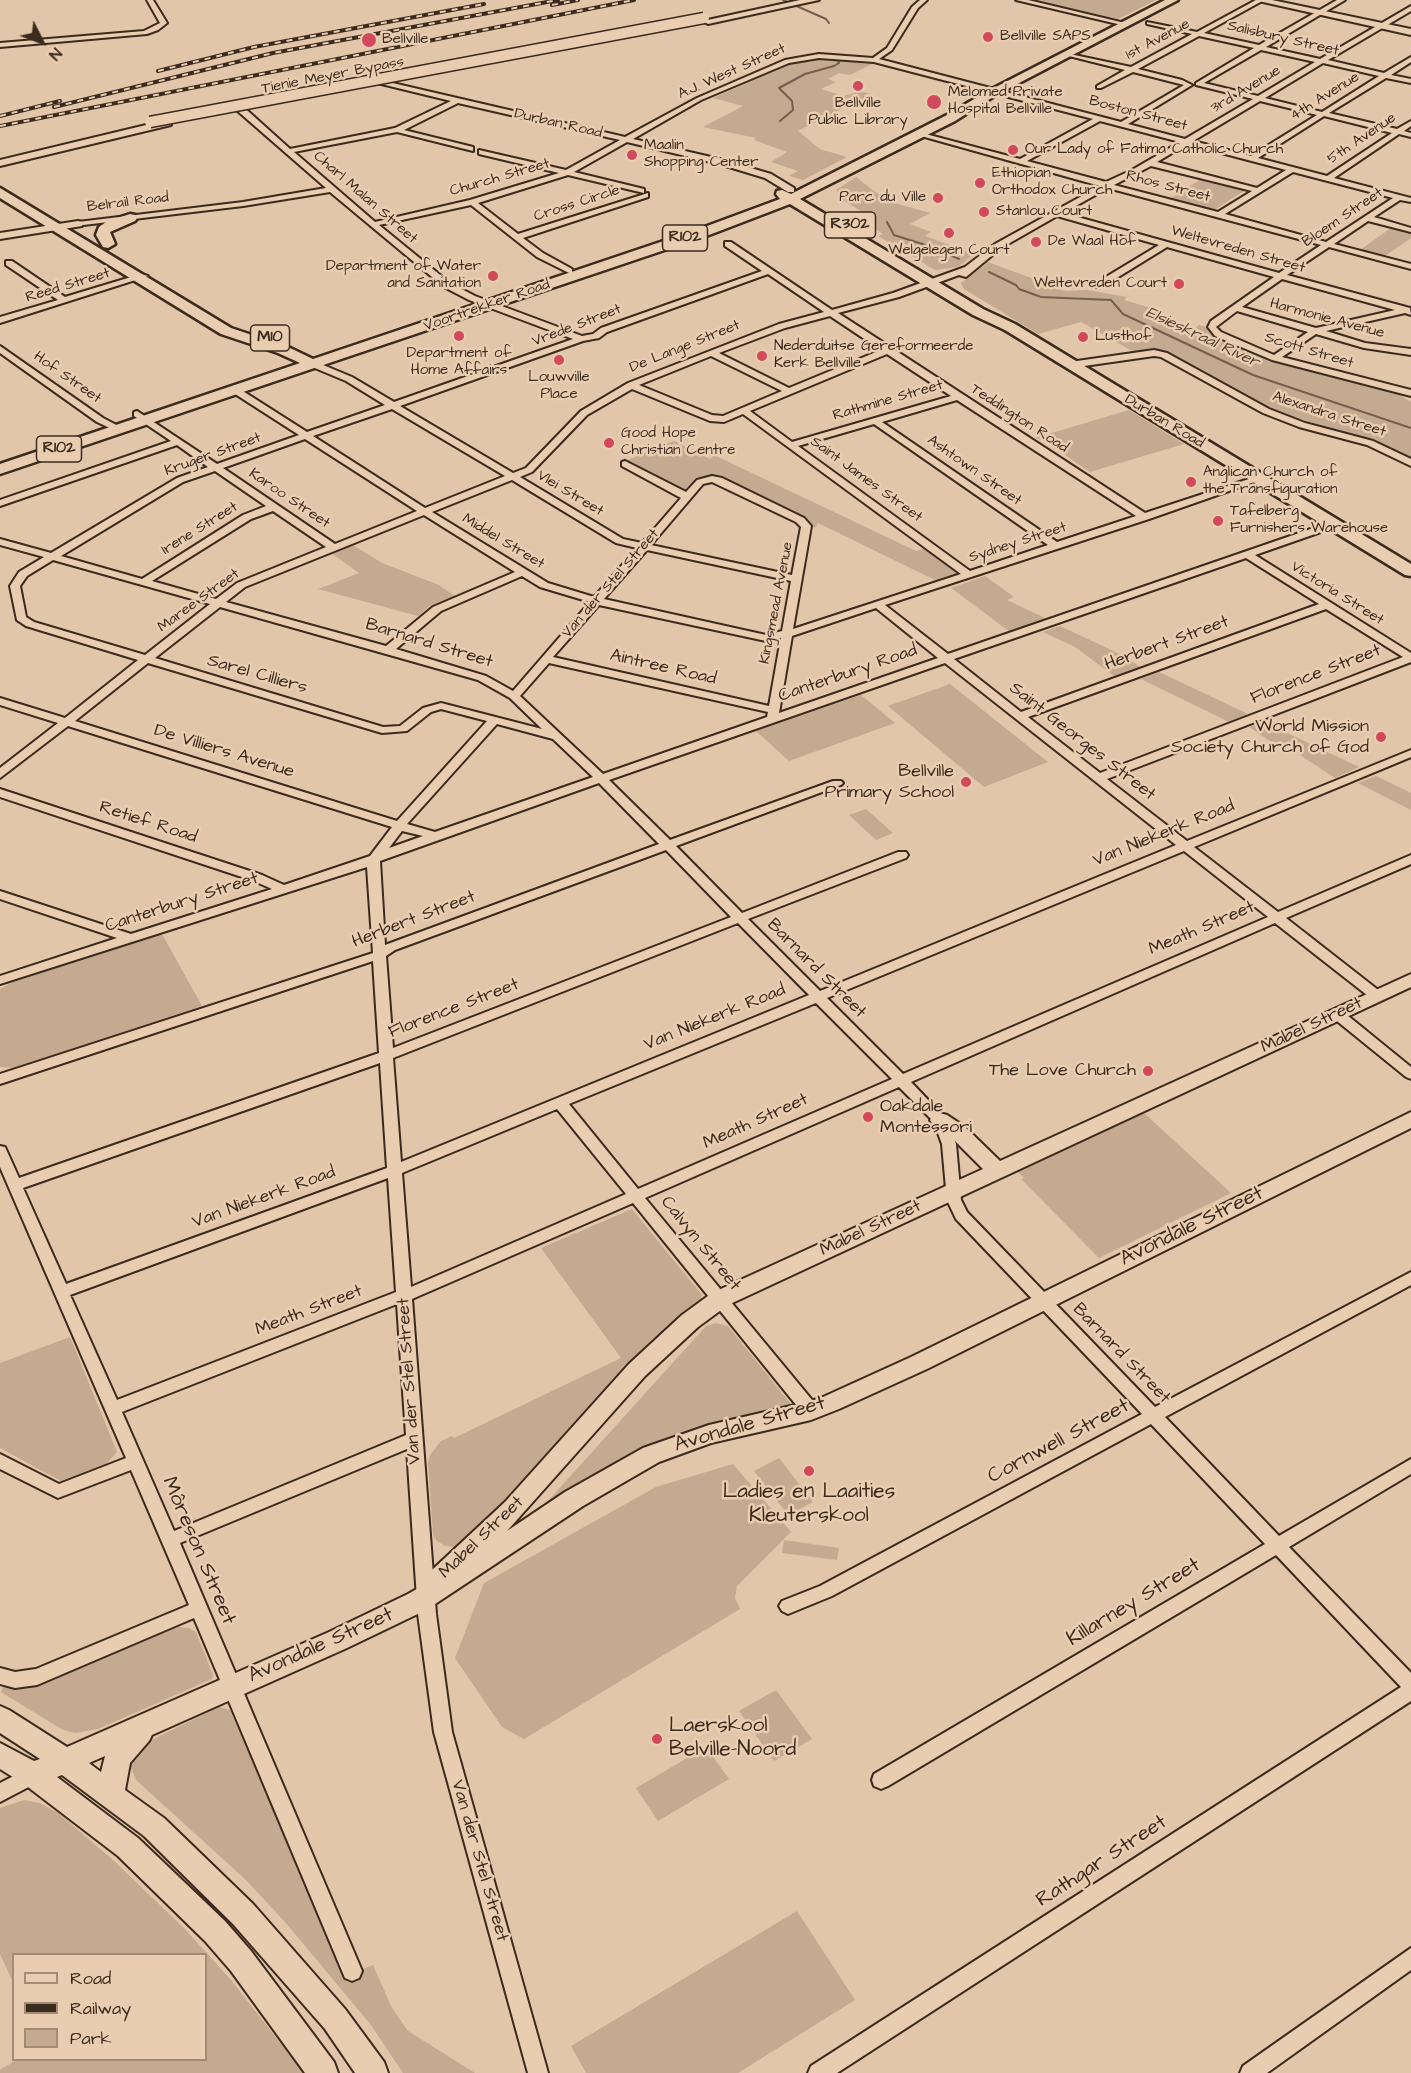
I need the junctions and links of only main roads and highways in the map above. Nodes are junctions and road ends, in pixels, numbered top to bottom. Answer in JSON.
{"nodes":[{"id":1,"x":814,"y":0,"type":"edge"},
{"id":2,"x":1173,"y":0,"type":"edge"},
{"id":3,"x":1260,"y":0,"type":"edge"},
{"id":4,"x":791,"y":3,"type":"edge"},
{"id":5,"x":706,"y":20,"type":"junction"},
{"id":6,"x":1411,"y":32,"type":"edge"},
{"id":7,"x":960,"y":111,"type":"junction"},
{"id":8,"x":0,"y":156,"type":"edge"},
{"id":9,"x":0,"y":163,"type":"edge"},
{"id":10,"x":831,"y":175,"type":"junction"},
{"id":11,"x":1,"y":177,"type":"edge"},
{"id":12,"x":0,"y":192,"type":"edge"},
{"id":13,"x":791,"y":194,"type":"junction"},
{"id":14,"x":130,"y":218,"type":"road end"},
{"id":15,"x":74,"y":222,"type":"junction"},
{"id":16,"x":54,"y":225,"type":"junction"},
{"id":17,"x":0,"y":230,"type":"edge"},
{"id":18,"x":0,"y":236,"type":"edge"},
{"id":19,"x":108,"y":244,"type":"junction"},
{"id":20,"x":143,"y":278,"type":"junction"},
{"id":21,"x":484,"y":303,"type":"junction"},
{"id":22,"x":315,"y":359,"type":"junction"},
{"id":23,"x":142,"y":417,"type":"junction"},
{"id":24,"x":113,"y":427,"type":"junction"},
{"id":25,"x":0,"y":460,"type":"edge"},
{"id":26,"x":0,"y":469,"type":"edge"},
{"id":27,"x":1411,"y":571,"type":"edge"},
{"id":28,"x":1411,"y":980,"type":"edge"},
{"id":29,"x":1411,"y":1119,"type":"edge"},
{"id":30,"x":940,"y":1120,"type":"road end"},
{"id":31,"x":998,"y":1172,"type":"junction"},
{"id":32,"x":424,"y":1597,"type":"junction"},
{"id":33,"x":0,"y":1718,"type":"edge"},
{"id":34,"x":153,"y":1721,"type":"junction"},
{"id":35,"x":0,"y":1755,"type":"edge"},
{"id":36,"x":65,"y":1761,"type":"junction"},
{"id":37,"x":33,"y":1775,"type":"junction"},
{"id":38,"x":111,"y":1795,"type":"junction"},
{"id":39,"x":323,"y":2073,"type":"edge"},
{"id":40,"x":373,"y":2073,"type":"edge"}],
"edges":[{"from":1,"to":4,"type":"main road","name":"Tienie Meyer Bypass"},
{"from":2,"to":7,"type":"main road","name":"Voortrekker Road","number":"R102"},
{"from":3,"to":6,"type":"main road"},
{"from":4,"to":5,"type":"main road","name":"Tienie Meyer Bypass"},
{"from":5,"to":8,"type":"main road","name":"Tienie Meyer Bypass","bridge":true},
{"from":5,"to":9,"type":"main road","name":"Tienie Meyer Bypass","bridge":true},
{"from":7,"to":10,"type":"main road","name":"Voortrekker Road","number":"R102"},
{"from":7,"to":10,"type":"main road","name":"Voortrekker Road","number":"R102"},
{"from":10,"to":13,"type":"main road","name":"Voortrekker Road","number":"R102"},
{"from":11,"to":15,"type":"main road","number":"M10"},
{"from":12,"to":16,"type":"main road","number":"M10"},
{"from":13,"to":21,"type":"main road","name":"Voortrekker Road","number":"R102"},
{"from":13,"to":21,"type":"main road","name":"Voortrekker Road","number":"R102"},
{"from":13,"to":27,"type":"main road","name":"Durban Road","number":"R302"},
{"from":14,"to":19,"type":"main road"},
{"from":15,"to":16,"type":"main road","name":"Belrail Road"},
{"from":15,"to":19,"type":"main road","number":"M10"},
{"from":16,"to":17,"type":"main road","name":"Belrail Road"},
{"from":16,"to":18,"type":"main road","name":"Belrail Road"},
{"from":16,"to":20,"type":"main road","number":"M10"},
{"from":19,"to":20,"type":"main road","number":"M10"},
{"from":20,"to":22,"type":"main road","number":"M10"},
{"from":21,"to":22,"type":"main road","name":"Voortrekker Road","number":"R102"},
{"from":22,"to":23,"type":"main road","name":"Voortrekker Road","number":"R102"},
{"from":22,"to":23,"type":"main road","name":"Voortrekker Road","number":"R102"},
{"from":23,"to":24,"type":"main road","name":"Voortrekker Road","number":"R102"},
{"from":24,"to":25,"type":"main road","name":"Voortrekker Road","number":"R102"},
{"from":24,"to":26,"type":"main road","name":"Voortrekker Road","number":"R102"},
{"from":28,"to":31,"type":"main road","name":"Mabel Street"},
{"from":29,"to":32,"type":"main road","name":"Avondale Street"},
{"from":30,"to":31,"type":"main road"},
{"from":31,"to":32,"type":"main road","name":"Mabel Street"},
{"from":32,"to":34,"type":"main road","name":"Avondale Street"},
{"from":33,"to":36,"type":"main road"},
{"from":34,"to":36,"type":"main road","name":"Avondale Street"},
{"from":34,"to":38,"type":"main road"},
{"from":35,"to":37,"type":"main road"},
{"from":36,"to":37,"type":"main road","name":"Avondale Street"},
{"from":36,"to":38,"type":"main road"},
{"from":37,"to":39,"type":"main road"},
{"from":38,"to":40,"type":"main road"}]}
